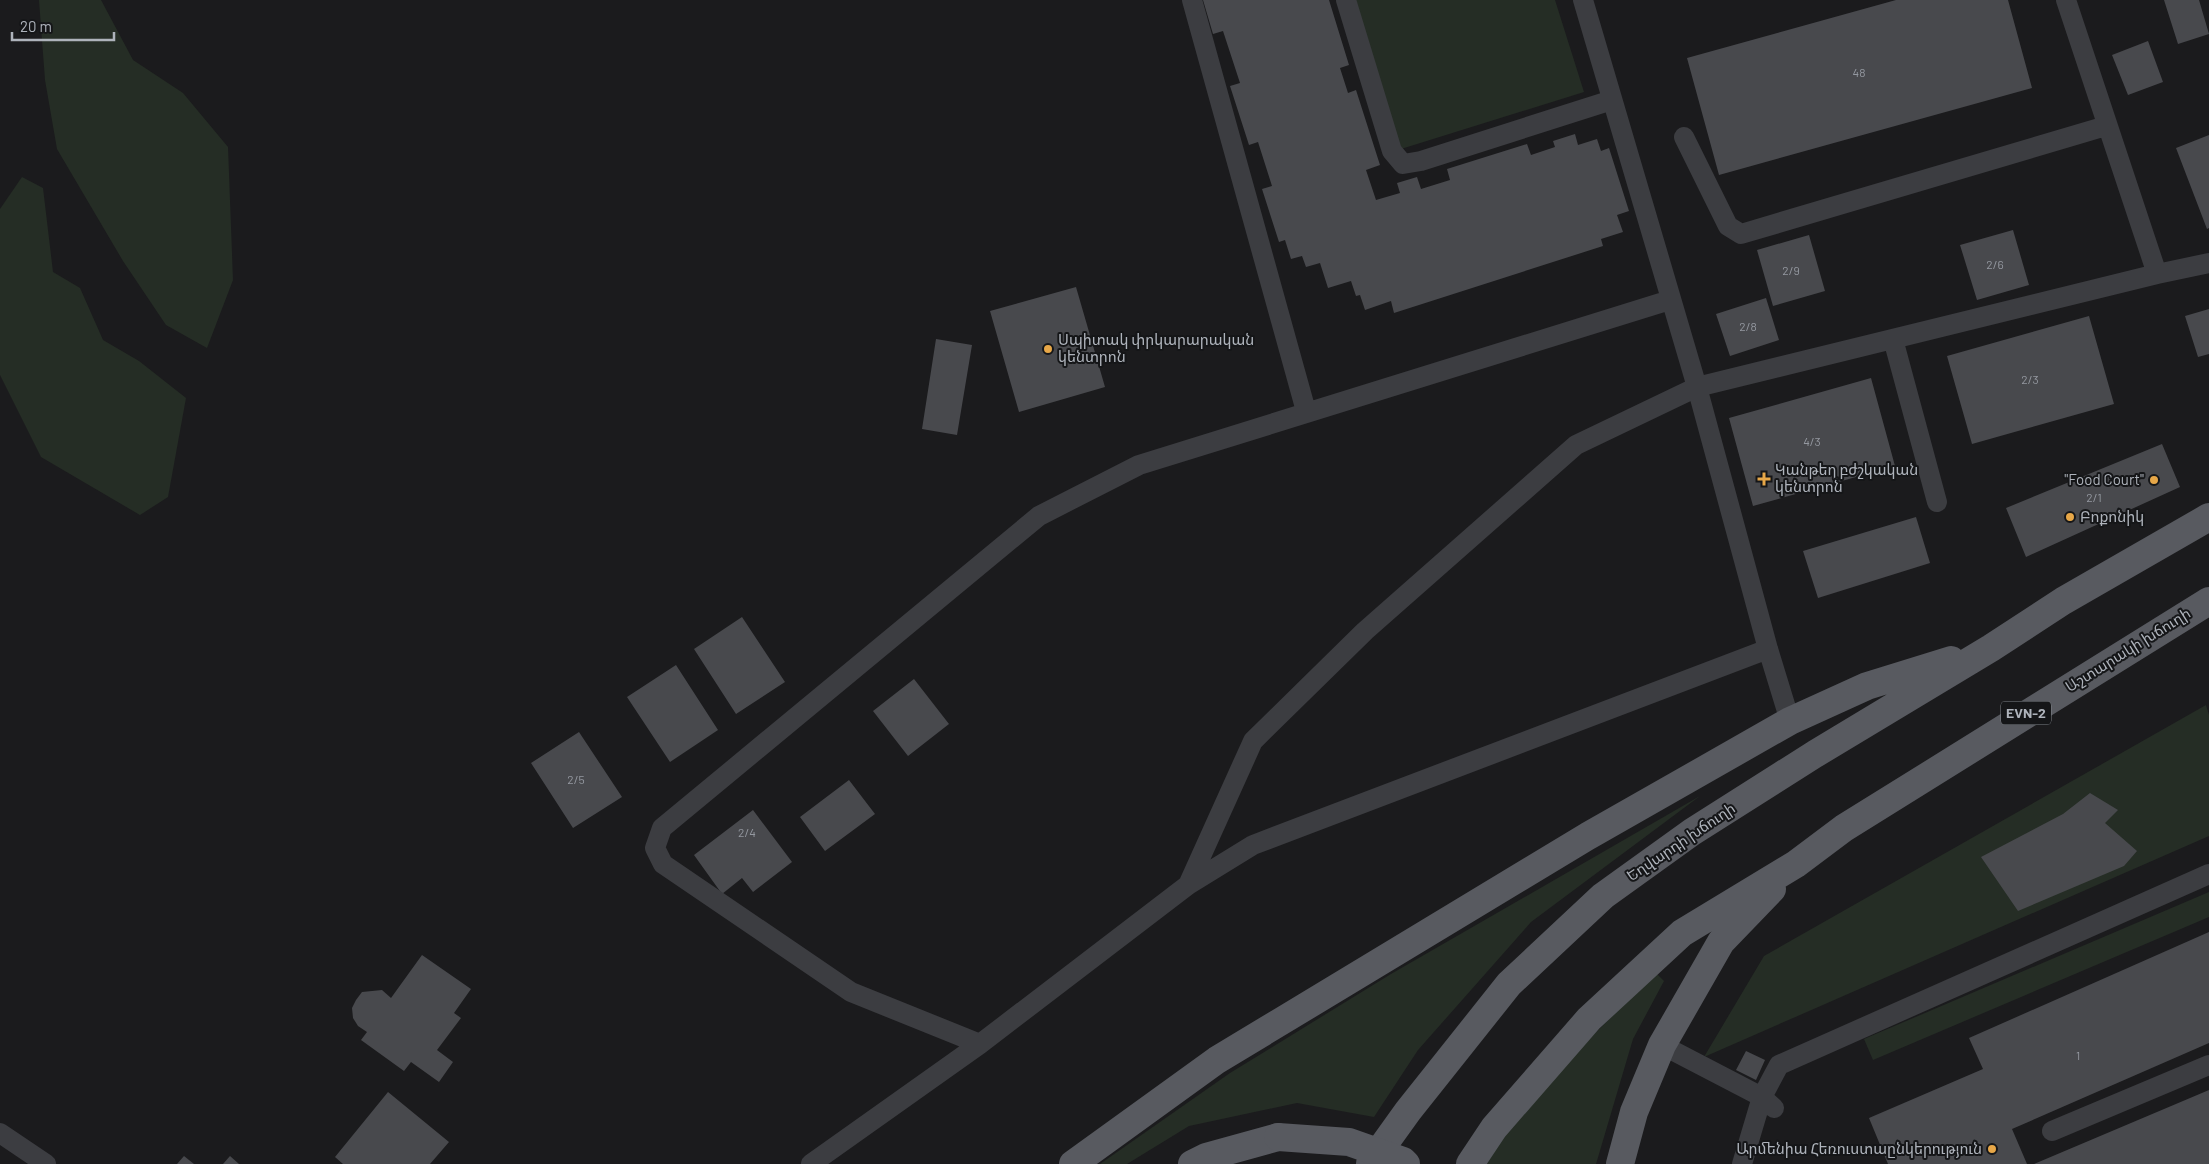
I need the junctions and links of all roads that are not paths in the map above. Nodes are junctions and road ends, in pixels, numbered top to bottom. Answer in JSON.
{"nodes":[{"id":1,"x":1192,"y":0,"type":"edge"},
{"id":2,"x":1346,"y":0,"type":"edge"},
{"id":3,"x":1583,"y":0,"type":"edge"},
{"id":4,"x":2066,"y":0,"type":"edge"},
{"id":5,"x":1612,"y":100,"type":"junction"},
{"id":6,"x":2106,"y":126,"type":"junction"},
{"id":7,"x":1684,"y":137,"type":"dead end"},
{"id":8,"x":2209,"y":263,"type":"edge"},
{"id":9,"x":2157,"y":274,"type":"junction"},
{"id":10,"x":1670,"y":300,"type":"junction"},
{"id":11,"x":1893,"y":339,"type":"junction"},
{"id":12,"x":1697,"y":387,"type":"junction"},
{"id":13,"x":1306,"y":411,"type":"junction"},
{"id":14,"x":1937,"y":502,"type":"dead end"},
{"id":15,"x":2209,"y":516,"type":"edge"},
{"id":16,"x":2209,"y":600,"type":"edge"},
{"id":17,"x":1991,"y":648,"type":"junction"},
{"id":18,"x":1768,"y":649,"type":"junction"},
{"id":19,"x":1790,"y":721,"type":"junction"},
{"id":20,"x":1796,"y":864,"type":"junction"},
{"id":21,"x":2209,"y":874,"type":"edge"},
{"id":22,"x":1188,"y":885,"type":"junction"},
{"id":23,"x":980,"y":1044,"type":"junction"},
{"id":24,"x":1662,"y":1045,"type":"junction"},
{"id":25,"x":2209,"y":1065,"type":"edge"},
{"id":26,"x":1768,"y":1102,"type":"junction"},
{"id":27,"x":2052,"y":1131,"type":"dead end"},
{"id":28,"x":0,"y":1133,"type":"edge"},
{"id":29,"x":46,"y":1164,"type":"edge"},
{"id":30,"x":811,"y":1164,"type":"edge"},
{"id":31,"x":1073,"y":1164,"type":"edge"},
{"id":32,"x":1192,"y":1164,"type":"edge"},
{"id":33,"x":1370,"y":1164,"type":"edge"},
{"id":34,"x":1406,"y":1164,"type":"edge"},
{"id":35,"x":1470,"y":1164,"type":"edge"},
{"id":36,"x":1620,"y":1164,"type":"edge"},
{"id":37,"x":1742,"y":1164,"type":"edge"}],
"edges":[{"from":1,"to":13,"type":"lane"},
{"from":2,"to":5,"type":"lane"},
{"from":3,"to":5,"type":"lane"},
{"from":4,"to":6,"type":"lane"},
{"from":5,"to":10,"type":"lane"},
{"from":6,"to":7,"type":"lane"},
{"from":6,"to":9,"type":"lane"},
{"from":8,"to":9,"type":"lane"},
{"from":9,"to":11,"type":"lane"},
{"from":10,"to":12,"type":"lane"},
{"from":10,"to":13,"type":"lane"},
{"from":11,"to":12,"type":"lane"},
{"from":11,"to":14,"type":"lane"},
{"from":12,"to":18,"type":"lane"},
{"from":12,"to":22,"type":"lane"},
{"from":13,"to":23,"type":"lane"},
{"from":15,"to":17,"type":"main road","name":"Եղվարդի խճուղի"},
{"from":16,"to":20,"type":"main road","name":"Աշտարակի խճուղի","number":"EVN-2"},
{"from":17,"to":19,"type":"main road"},
{"from":17,"to":33,"type":"main road","name":"Եղվարդի խճուղի"},
{"from":18,"to":19,"type":"lane"},
{"from":18,"to":22,"type":"lane"},
{"from":19,"to":31,"type":"main road"},
{"from":20,"to":24,"type":"main road"},
{"from":20,"to":35,"type":"main road"},
{"from":21,"to":26,"type":"lane"},
{"from":22,"to":23,"type":"lane"},
{"from":23,"to":30,"type":"lane"},
{"from":24,"to":26,"type":"lane"},
{"from":24,"to":36,"type":"main road"},
{"from":25,"to":27,"type":"lane"},
{"from":26,"to":37,"type":"lane"},
{"from":28,"to":29,"type":"lane"},
{"from":32,"to":34,"type":"main road","bridge":true}]}
